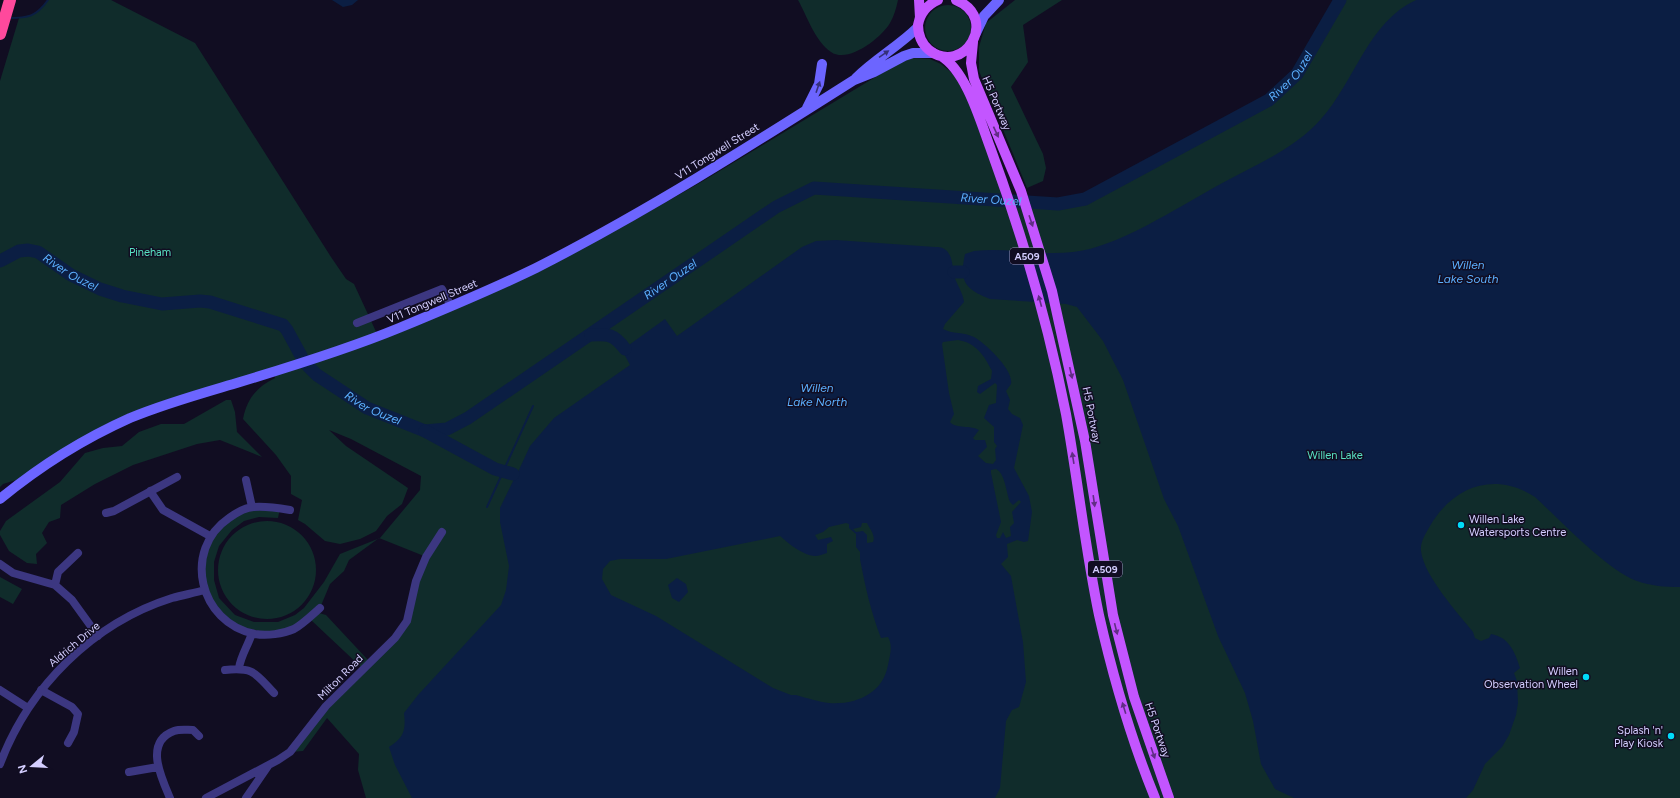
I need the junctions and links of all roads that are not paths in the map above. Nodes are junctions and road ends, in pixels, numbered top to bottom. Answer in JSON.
{"nodes":[{"id":1,"x":919,"y":0,"type":"edge"},
{"id":2,"x":938,"y":0,"type":"edge"},
{"id":3,"x":956,"y":0,"type":"edge"},
{"id":4,"x":999,"y":0,"type":"edge"},
{"id":5,"x":10,"y":2,"type":"edge"},
{"id":6,"x":919,"y":23,"type":"junction"},
{"id":7,"x":0,"y":34,"type":"edge"},
{"id":8,"x":974,"y":37,"type":"junction"},
{"id":9,"x":937,"y":55,"type":"junction"},
{"id":10,"x":822,"y":64,"type":"dead end"},
{"id":11,"x":854,"y":80,"type":"junction"},
{"id":12,"x":976,"y":98,"type":"junction"},
{"id":13,"x":807,"y":108,"type":"junction"},
{"id":14,"x":451,"y":306,"type":"junction"},
{"id":15,"x":358,"y":324,"type":"dead end"},
{"id":16,"x":177,"y":476,"type":"dead end"},
{"id":17,"x":246,"y":480,"type":"dead end"},
{"id":18,"x":150,"y":491,"type":"junction"},
{"id":19,"x":0,"y":499,"type":"edge"},
{"id":20,"x":252,"y":507,"type":"junction"},
{"id":21,"x":290,"y":510,"type":"dead end"},
{"id":22,"x":106,"y":513,"type":"dead end"},
{"id":23,"x":442,"y":532,"type":"dead end"},
{"id":24,"x":210,"y":536,"type":"junction"},
{"id":25,"x":78,"y":553,"type":"dead end"},
{"id":26,"x":0,"y":564,"type":"edge"},
{"id":27,"x":55,"y":586,"type":"junction"},
{"id":28,"x":205,"y":590,"type":"junction"},
{"id":29,"x":320,"y":608,"type":"dead end"},
{"id":30,"x":252,"y":633,"type":"junction"},
{"id":31,"x":98,"y":636,"type":"junction"},
{"id":32,"x":239,"y":668,"type":"junction"},
{"id":33,"x":225,"y":670,"type":"dead end"},
{"id":34,"x":0,"y":690,"type":"edge"},
{"id":35,"x":41,"y":690,"type":"junction"},
{"id":36,"x":274,"y":694,"type":"dead end"},
{"id":37,"x":28,"y":708,"type":"junction"},
{"id":38,"x":199,"y":736,"type":"dead end"},
{"id":39,"x":68,"y":743,"type":"dead end"},
{"id":40,"x":0,"y":764,"type":"edge"},
{"id":41,"x":269,"y":765,"type":"junction"},
{"id":42,"x":158,"y":767,"type":"junction"},
{"id":43,"x":129,"y":772,"type":"dead end"},
{"id":44,"x":170,"y":798,"type":"edge"},
{"id":45,"x":206,"y":798,"type":"edge"},
{"id":46,"x":246,"y":798,"type":"edge"},
{"id":47,"x":1155,"y":798,"type":"edge"},
{"id":48,"x":1169,"y":798,"type":"edge"}],
"edges":[{"from":1,"to":6,"type":"main road","number":"A509"},
{"from":2,"to":6,"type":"main road"},
{"from":3,"to":8,"type":"main road","number":"A509"},
{"from":4,"to":8,"type":"street"},
{"from":5,"to":7,"type":"highway"},
{"from":6,"to":9,"type":"main road","number":"A509"},
{"from":11,"to":6,"type":"street","name":"V11 Tongwell Street","one_way":true},
{"from":8,"to":9,"type":"main road"},
{"from":8,"to":12,"type":"main road","name":"H5 Portway","number":"A509"},
{"from":9,"to":11,"type":"street","name":"V11 Tongwell Street"},
{"from":9,"to":12,"type":"main road","name":"H5 Portway","number":"A509"},
{"from":13,"to":10,"type":"street","one_way":true},
{"from":11,"to":13,"type":"street","name":"V11 Tongwell Street"},
{"from":47,"to":12,"type":"main road","name":"H5 Portway","number":"A509","one_way":true},
{"from":12,"to":48,"type":"main road","name":"H5 Portway","number":"A509","one_way":true},
{"from":13,"to":14,"type":"street","name":"V11 Tongwell Street"},
{"from":14,"to":15,"type":"street"},
{"from":14,"to":19,"type":"street","name":"V11 Tongwell Street"},
{"from":16,"to":18,"type":"street"},
{"from":17,"to":20,"type":"street"},
{"from":18,"to":22,"type":"street"},
{"from":18,"to":24,"type":"street"},
{"from":20,"to":21,"type":"street"},
{"from":20,"to":24,"type":"street"},
{"from":23,"to":41,"type":"street","name":"Milton Road"},
{"from":24,"to":28,"type":"street"},
{"from":25,"to":27,"type":"street"},
{"from":26,"to":27,"type":"street"},
{"from":27,"to":31,"type":"street"},
{"from":28,"to":30,"type":"street"},
{"from":28,"to":31,"type":"street","name":"Aldrich Drive"},
{"from":29,"to":30,"type":"street"},
{"from":30,"to":32,"type":"street"},
{"from":31,"to":35,"type":"street","name":"Aldrich Drive"},
{"from":32,"to":33,"type":"street"},
{"from":32,"to":36,"type":"street"},
{"from":34,"to":37,"type":"street"},
{"from":35,"to":37,"type":"street","name":"Aldrich Drive"},
{"from":35,"to":39,"type":"street"},
{"from":37,"to":40,"type":"street","name":"Aldrich Drive"},
{"from":38,"to":42,"type":"street"},
{"from":41,"to":45,"type":"street","name":"Milton Road"},
{"from":41,"to":46,"type":"street"},
{"from":42,"to":43,"type":"street"},
{"from":42,"to":44,"type":"street"}]}
